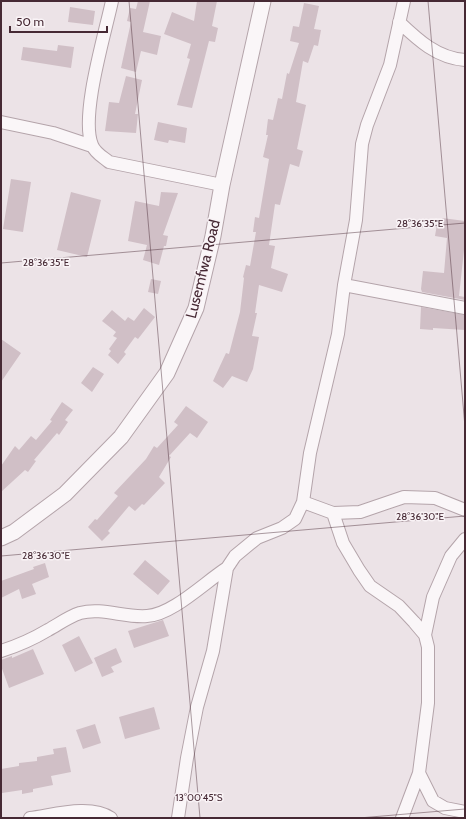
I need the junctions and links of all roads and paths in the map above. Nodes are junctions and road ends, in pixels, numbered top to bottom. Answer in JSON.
{"nodes":[{"id":1,"x":112,"y":1,"type":"edge"},
{"id":2,"x":263,"y":1,"type":"edge"},
{"id":3,"x":404,"y":1,"type":"edge"},
{"id":4,"x":399,"y":22,"type":"junction"},
{"id":5,"x":465,"y":60,"type":"edge"},
{"id":6,"x":1,"y":122,"type":"edge"},
{"id":7,"x":92,"y":146,"type":"junction"},
{"id":8,"x":222,"y":185,"type":"junction"},
{"id":9,"x":344,"y":284,"type":"junction"},
{"id":10,"x":465,"y":308,"type":"edge"},
{"id":11,"x":303,"y":502,"type":"junction"},
{"id":12,"x":465,"y":510,"type":"edge"},
{"id":13,"x":333,"y":513,"type":"junction"},
{"id":14,"x":1,"y":538,"type":"edge"},
{"id":15,"x":465,"y":539,"type":"edge"},
{"id":16,"x":227,"y":568,"type":"junction"},
{"id":17,"x":425,"y":635,"type":"junction"},
{"id":18,"x":1,"y":651,"type":"edge"},
{"id":19,"x":419,"y":773,"type":"junction"},
{"id":20,"x":465,"y":812,"type":"edge"},
{"id":21,"x":400,"y":817,"type":"edge"},
{"id":22,"x":30,"y":818,"type":"edge"},
{"id":23,"x":111,"y":818,"type":"edge"},
{"id":24,"x":178,"y":818,"type":"edge"}],
"edges":[{"from":1,"to":7,"type":"street"},
{"from":2,"to":8,"type":"street","name":"Lusemfwa Road"},
{"from":3,"to":4,"type":"street"},
{"from":4,"to":5,"type":"street"},
{"from":4,"to":9,"type":"street"},
{"from":6,"to":7,"type":"street"},
{"from":7,"to":8,"type":"street"},
{"from":8,"to":14,"type":"street","name":"Lusemfwa Road"},
{"from":9,"to":10,"type":"street"},
{"from":9,"to":11,"type":"street"},
{"from":11,"to":13,"type":"street"},
{"from":11,"to":16,"type":"street"},
{"from":12,"to":13,"type":"street"},
{"from":13,"to":17,"type":"street"},
{"from":15,"to":17,"type":"street"},
{"from":16,"to":18,"type":"street"},
{"from":16,"to":24,"type":"street"},
{"from":17,"to":19,"type":"street"},
{"from":19,"to":20,"type":"street"},
{"from":19,"to":21,"type":"street"},
{"from":22,"to":23,"type":"street"}]}
